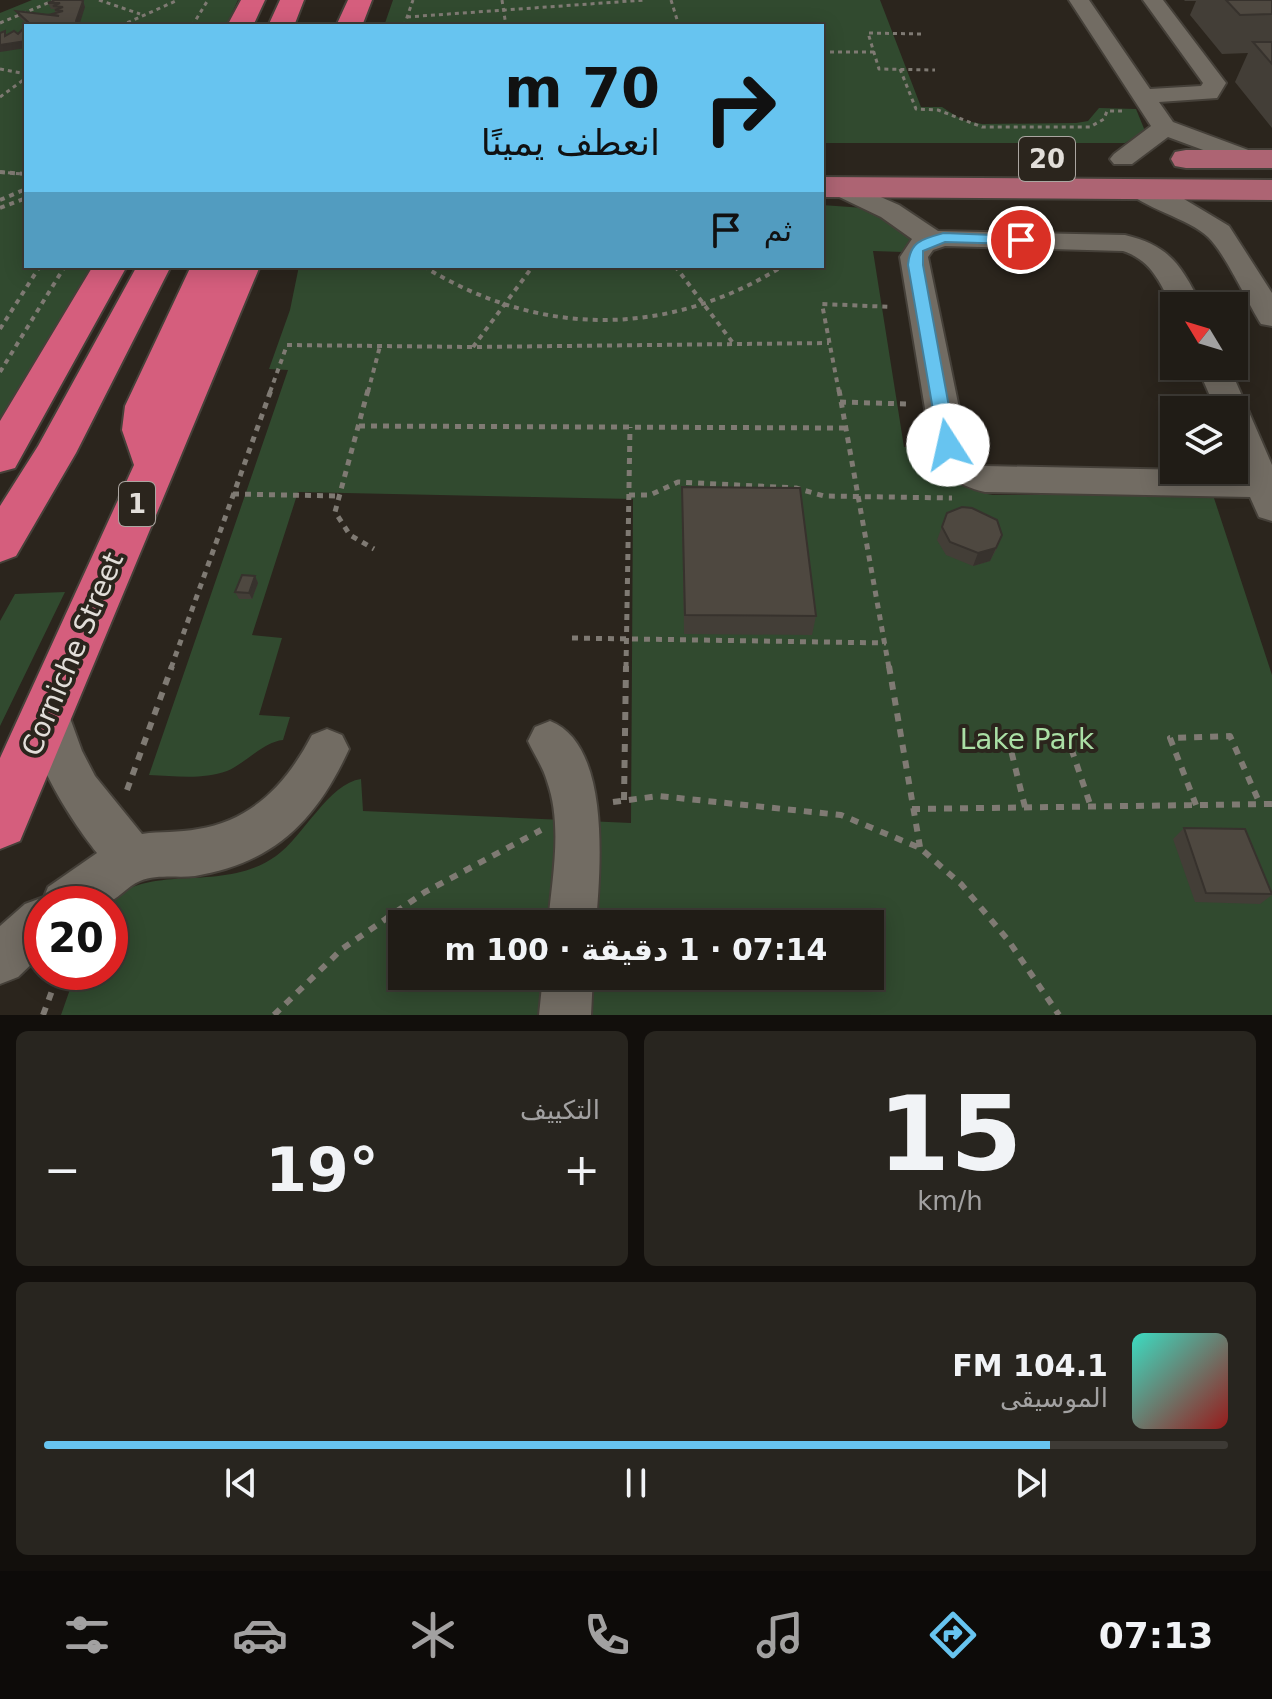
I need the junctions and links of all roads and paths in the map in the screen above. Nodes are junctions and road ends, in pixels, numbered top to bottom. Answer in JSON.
{"nodes":[{"id":1,"x":55,"y":0,"type":"edge"},
{"id":2,"x":99,"y":0,"type":"edge"},
{"id":3,"x":178,"y":0,"type":"edge"},
{"id":4,"x":208,"y":0,"type":"edge"},
{"id":5,"x":253,"y":0,"type":"edge"},
{"id":6,"x":292,"y":0,"type":"edge"},
{"id":7,"x":360,"y":0,"type":"edge"},
{"id":8,"x":413,"y":0,"type":"edge"},
{"id":9,"x":502,"y":0,"type":"edge"},
{"id":10,"x":645,"y":0,"type":"edge"},
{"id":11,"x":671,"y":0,"type":"edge"},
{"id":12,"x":1079,"y":0,"type":"edge"},
{"id":13,"x":1153,"y":0,"type":"edge"},
{"id":14,"x":504,"y":10,"type":"junction"},
{"id":15,"x":141,"y":14,"type":"junction"},
{"id":16,"x":407,"y":17,"type":"junction"},
{"id":17,"x":0,"y":23,"type":"edge"},
{"id":18,"x":124,"y":24,"type":"edge"},
{"id":19,"x":193,"y":24,"type":"edge"},
{"id":20,"x":241,"y":24,"type":"edge"},
{"id":21,"x":282,"y":24,"type":"edge"},
{"id":22,"x":350,"y":24,"type":"edge"},
{"id":23,"x":405,"y":24,"type":"edge"},
{"id":24,"x":506,"y":24,"type":"edge"},
{"id":25,"x":678,"y":24,"type":"edge"},
{"id":26,"x":921,"y":34,"type":"dead end"},
{"id":27,"x":824,"y":52,"type":"edge"},
{"id":28,"x":875,"y":52,"type":"junction"},
{"id":29,"x":0,"y":69,"type":"edge"},
{"id":30,"x":900,"y":69,"type":"junction"},
{"id":31,"x":935,"y":70,"type":"dead end"},
{"id":32,"x":24,"y":75,"type":"edge"},
{"id":33,"x":24,"y":78,"type":"edge"},
{"id":34,"x":0,"y":97,"type":"edge"},
{"id":35,"x":1138,"y":104,"type":"junction"},
{"id":36,"x":1164,"y":127,"type":"junction"},
{"id":37,"x":1091,"y":159,"type":"dead end"},
{"id":38,"x":1123,"y":159,"type":"junction"},
{"id":39,"x":1261,"y":159,"type":"edge"},
{"id":40,"x":0,"y":172,"type":"edge"},
{"id":41,"x":24,"y":174,"type":"edge"},
{"id":42,"x":832,"y":188,"type":"edge"},
{"id":43,"x":24,"y":190,"type":"edge"},
{"id":44,"x":1140,"y":190,"type":"junction"},
{"id":45,"x":1233,"y":190,"type":"junction"},
{"id":46,"x":1272,"y":190,"type":"edge"},
{"id":47,"x":24,"y":199,"type":"edge"},
{"id":48,"x":0,"y":200,"type":"edge"},
{"id":49,"x":0,"y":208,"type":"edge"},
{"id":50,"x":1219,"y":232,"type":"junction"},
{"id":51,"x":932,"y":240,"type":"junction"},
{"id":52,"x":39,"y":268,"type":"edge"},
{"id":53,"x":64,"y":268,"type":"edge"},
{"id":54,"x":109,"y":268,"type":"edge"},
{"id":55,"x":153,"y":268,"type":"edge"},
{"id":56,"x":253,"y":268,"type":"edge"},
{"id":57,"x":426,"y":268,"type":"edge"},
{"id":58,"x":531,"y":268,"type":"edge"},
{"id":59,"x":676,"y":268,"type":"edge"},
{"id":60,"x":780,"y":268,"type":"edge"},
{"id":61,"x":226,"y":277,"type":"edge"},
{"id":62,"x":1180,"y":292,"type":"edge"},
{"id":63,"x":703,"y":304,"type":"junction"},
{"id":64,"x":502,"y":305,"type":"junction"},
{"id":65,"x":924,"y":308,"type":"junction"},
{"id":66,"x":1272,"y":317,"type":"edge"},
{"id":67,"x":3,"y":320,"type":"edge"},
{"id":68,"x":0,"y":329,"type":"edge"},
{"id":69,"x":733,"y":343,"type":"junction"},
{"id":70,"x":829,"y":343,"type":"junction"},
{"id":71,"x":380,"y":346,"type":"junction"},
{"id":72,"x":473,"y":347,"type":"junction"},
{"id":73,"x":0,"y":372,"type":"edge"},
{"id":74,"x":840,"y":402,"type":"junction"},
{"id":75,"x":941,"y":405,"type":"junction"},
{"id":76,"x":359,"y":426,"type":"junction"},
{"id":77,"x":630,"y":427,"type":"junction"},
{"id":78,"x":845,"y":428,"type":"junction"},
{"id":79,"x":1248,"y":450,"type":"edge"},
{"id":80,"x":0,"y":457,"type":"edge"},
{"id":81,"x":233,"y":494,"type":"junction"},
{"id":82,"x":629,"y":495,"type":"junction"},
{"id":83,"x":339,"y":496,"type":"junction"},
{"id":84,"x":1267,"y":496,"type":"edge"},
{"id":85,"x":860,"y":498,"type":"junction"},
{"id":86,"x":0,"y":544,"type":"edge"},
{"id":87,"x":374,"y":549,"type":"dead end"},
{"id":88,"x":572,"y":638,"type":"dead end"},
{"id":89,"x":627,"y":639,"type":"junction"},
{"id":90,"x":886,"y":643,"type":"junction"},
{"id":91,"x":47,"y":709,"type":"junction"},
{"id":92,"x":550,"y":741,"type":"dead end"},
{"id":93,"x":327,"y":749,"type":"dead end"},
{"id":94,"x":124,"y":799,"type":"dead end"},
{"id":95,"x":624,"y":800,"type":"junction"},
{"id":96,"x":1260,"y":804,"type":"junction"},
{"id":97,"x":1272,"y":804,"type":"edge"},
{"id":98,"x":1196,"y":805,"type":"junction"},
{"id":99,"x":1025,"y":807,"type":"junction"},
{"id":100,"x":1091,"y":807,"type":"junction"},
{"id":101,"x":912,"y":809,"type":"junction"},
{"id":102,"x":576,"y":810,"type":"junction"},
{"id":103,"x":0,"y":822,"type":"edge"},
{"id":104,"x":920,"y":848,"type":"junction"},
{"id":105,"x":134,"y":859,"type":"junction"},
{"id":106,"x":93,"y":886,"type":"edge"},
{"id":107,"x":573,"y":910,"type":"edge"},
{"id":108,"x":24,"y":937,"type":"edge"},
{"id":109,"x":0,"y":959,"type":"edge"},
{"id":110,"x":52,"y":990,"type":"edge"},
{"id":111,"x":567,"y":990,"type":"edge"},
{"id":112,"x":43,"y":1015,"type":"edge"},
{"id":113,"x":274,"y":1015,"type":"edge"},
{"id":114,"x":565,"y":1015,"type":"edge"},
{"id":115,"x":1059,"y":1015,"type":"edge"}],
"edges":[{"from":1,"to":17,"type":"path"},
{"from":2,"to":15,"type":"path"},
{"from":3,"to":15,"type":"path"},
{"from":4,"to":19,"type":"path"},
{"from":5,"to":20,"type":"highway"},
{"from":6,"to":21,"type":"highway"},
{"from":7,"to":22,"type":"highway"},
{"from":8,"to":16,"type":"path"},
{"from":9,"to":14,"type":"path"},
{"from":10,"to":14,"type":"path"},
{"from":11,"to":25,"type":"path"},
{"from":12,"to":35,"type":"street"},
{"from":13,"to":35,"type":"street"},
{"from":14,"to":16,"type":"path"},
{"from":14,"to":24,"type":"path"},
{"from":15,"to":18,"type":"path"},
{"from":16,"to":23,"type":"path"},
{"from":26,"to":28,"type":"path"},
{"from":27,"to":28,"type":"path"},
{"from":28,"to":30,"type":"path"},
{"from":29,"to":32,"type":"path"},
{"from":30,"to":31,"type":"path"},
{"from":30,"to":35,"type":"path"},
{"from":33,"to":34,"type":"path"},
{"from":35,"to":36,"type":"street"},
{"from":36,"to":38,"type":"street"},
{"from":36,"to":39,"type":"street"},
{"from":37,"to":38,"type":"main road","number":"20"},
{"from":38,"to":39,"type":"main road","number":"20"},
{"from":40,"to":41,"type":"path"},
{"from":42,"to":44,"type":"main road","number":"20"},
{"from":42,"to":51,"type":"street"},
{"from":43,"to":48,"type":"path"},
{"from":44,"to":45,"type":"main road","number":"20"},
{"from":44,"to":50,"type":"street"},
{"from":45,"to":46,"type":"main road","number":"20"},
{"from":45,"to":50,"type":"street"},
{"from":47,"to":49,"type":"path"},
{"from":50,"to":66,"type":"street"},
{"from":51,"to":62,"type":"street"},
{"from":51,"to":65,"type":"street"},
{"from":52,"to":67,"type":"path"},
{"from":53,"to":73,"type":"path"},
{"from":54,"to":80,"type":"highway"},
{"from":55,"to":86,"type":"highway"},
{"from":56,"to":61,"type":"highway","name":"Corniche Street"},
{"from":57,"to":64,"type":"path"},
{"from":58,"to":64,"type":"path"},
{"from":59,"to":63,"type":"path"},
{"from":60,"to":63,"type":"path"},
{"from":61,"to":91,"type":"highway","name":"Corniche Street","number":"1"},
{"from":63,"to":64,"type":"path"},
{"from":63,"to":69,"type":"path"},
{"from":64,"to":72,"type":"path"},
{"from":65,"to":70,"type":"path"},
{"from":65,"to":75,"type":"street"},
{"from":67,"to":68,"type":"path"},
{"from":69,"to":70,"type":"path"},
{"from":69,"to":72,"type":"path"},
{"from":70,"to":74,"type":"path"},
{"from":71,"to":72,"type":"path"},
{"from":71,"to":76,"type":"path"},
{"from":71,"to":81,"type":"path"},
{"from":74,"to":75,"type":"path"},
{"from":74,"to":78,"type":"path"},
{"from":75,"to":84,"type":"street"},
{"from":76,"to":77,"type":"path"},
{"from":76,"to":83,"type":"path"},
{"from":77,"to":78,"type":"path"},
{"from":77,"to":82,"type":"path"},
{"from":78,"to":85,"type":"path"},
{"from":79,"to":84,"type":"street"},
{"from":81,"to":83,"type":"path"},
{"from":81,"to":94,"type":"path"},
{"from":82,"to":85,"type":"path"},
{"from":82,"to":89,"type":"path"},
{"from":83,"to":87,"type":"path"},
{"from":85,"to":90,"type":"path"},
{"from":88,"to":89,"type":"path"},
{"from":89,"to":90,"type":"path"},
{"from":89,"to":95,"type":"path"},
{"from":90,"to":101,"type":"path"},
{"from":91,"to":103,"type":"highway","name":"Corniche Street","number":"1"},
{"from":91,"to":105,"type":"street"},
{"from":92,"to":102,"type":"street"},
{"from":93,"to":105,"type":"street"},
{"from":95,"to":102,"type":"path"},
{"from":95,"to":104,"type":"path"},
{"from":96,"to":97,"type":"path"},
{"from":96,"to":98,"type":"path"},
{"from":96,"to":98,"type":"path"},
{"from":98,"to":100,"type":"path"},
{"from":99,"to":100,"type":"path"},
{"from":99,"to":100,"type":"path"},
{"from":99,"to":101,"type":"path"},
{"from":101,"to":104,"type":"path"},
{"from":102,"to":107,"type":"street"},
{"from":102,"to":113,"type":"path"},
{"from":104,"to":115,"type":"path"},
{"from":105,"to":106,"type":"street"},
{"from":108,"to":109,"type":"street"},
{"from":110,"to":112,"type":"path"},
{"from":111,"to":114,"type":"street"}]}
